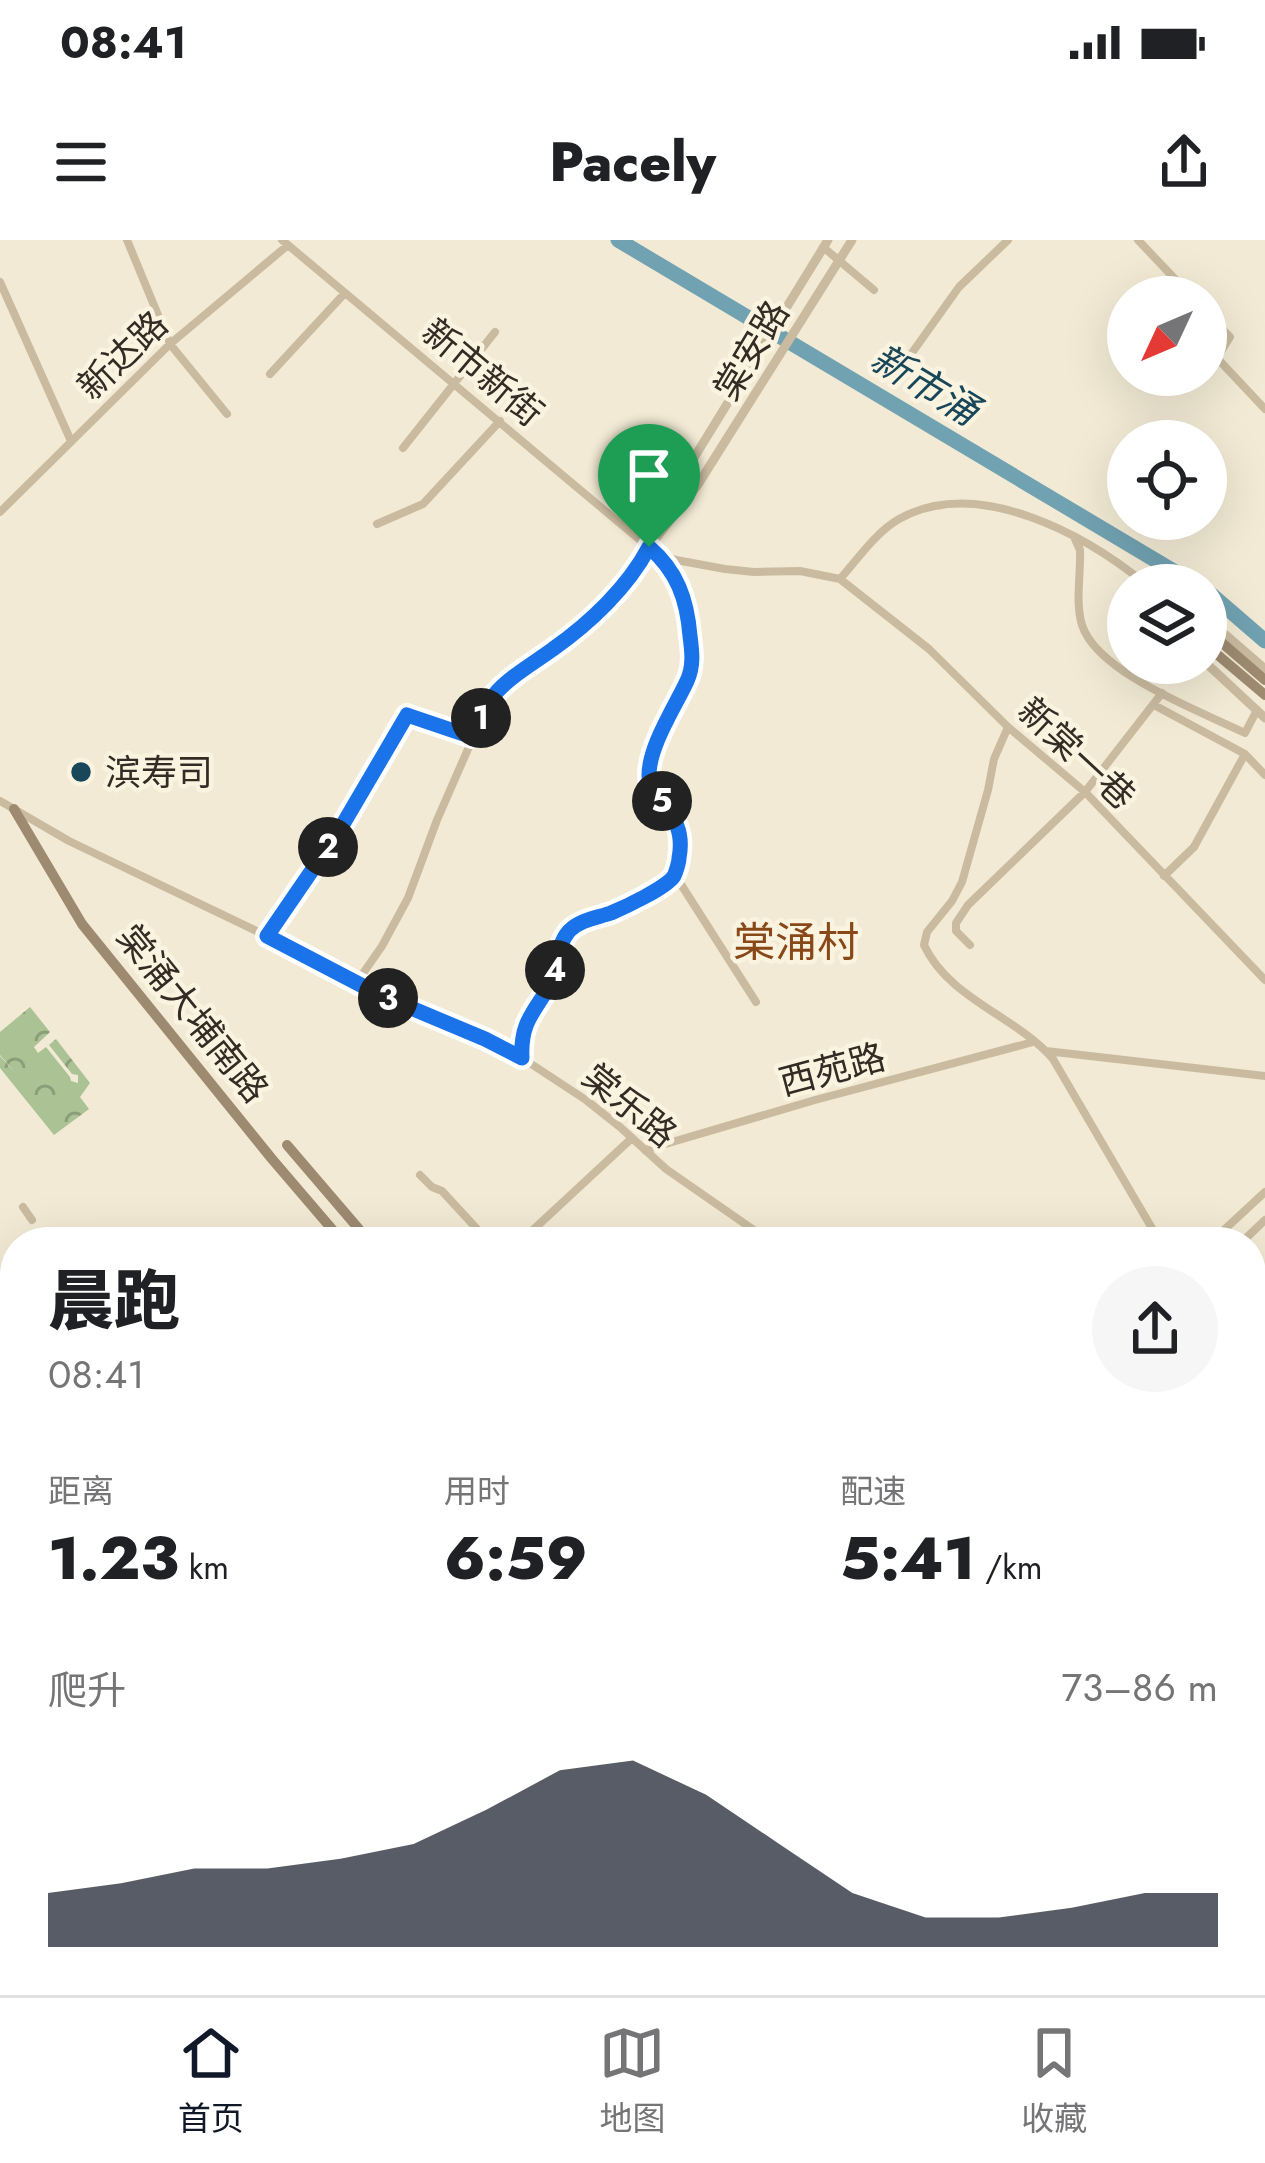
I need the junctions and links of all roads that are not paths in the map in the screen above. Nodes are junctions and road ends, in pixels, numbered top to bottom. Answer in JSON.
{"nodes":[{"id":1,"x":127,"y":240,"type":"edge"},
{"id":2,"x":851,"y":240,"type":"edge"},
{"id":3,"x":1008,"y":240,"type":"edge"},
{"id":4,"x":1138,"y":240,"type":"edge"},
{"id":5,"x":285,"y":243,"type":"edge"},
{"id":6,"x":826,"y":243,"type":"edge"},
{"id":7,"x":838,"y":258,"type":"junction"},
{"id":8,"x":1172,"y":276,"type":"edge"},
{"id":9,"x":0,"y":282,"type":"edge"},
{"id":10,"x":874,"y":290,"type":"dead end"},
{"id":11,"x":344,"y":294,"type":"junction"},
{"id":12,"x":495,"y":332,"type":"dead end"},
{"id":13,"x":170,"y":344,"type":"junction"},
{"id":14,"x":904,"y":364,"type":"dead end"},
{"id":15,"x":1227,"y":369,"type":"edge"},
{"id":16,"x":270,"y":374,"type":"dead end"},
{"id":17,"x":454,"y":381,"type":"junction"},
{"id":18,"x":1265,"y":409,"type":"edge"},
{"id":19,"x":227,"y":414,"type":"dead end"},
{"id":20,"x":500,"y":421,"type":"junction"},
{"id":21,"x":71,"y":441,"type":"junction"},
{"id":22,"x":403,"y":448,"type":"dead end"},
{"id":23,"x":0,"y":512,"type":"edge"},
{"id":24,"x":377,"y":524,"type":"dead end"},
{"id":25,"x":1074,"y":538,"type":"junction"},
{"id":26,"x":649,"y":547,"type":"junction"},
{"id":27,"x":1118,"y":564,"type":"edge"},
{"id":28,"x":840,"y":579,"type":"junction"},
{"id":29,"x":1227,"y":636,"type":"edge"},
{"id":30,"x":1227,"y":647,"type":"edge"},
{"id":31,"x":1227,"y":663,"type":"edge"},
{"id":32,"x":1265,"y":669,"type":"edge"},
{"id":33,"x":1265,"y":680,"type":"edge"},
{"id":34,"x":1227,"y":682,"type":"edge"},
{"id":35,"x":1162,"y":693,"type":"junction"},
{"id":36,"x":1265,"y":695,"type":"edge"},
{"id":37,"x":1154,"y":705,"type":"junction"},
{"id":38,"x":1261,"y":714,"type":"edge"},
{"id":39,"x":1008,"y":727,"type":"junction"},
{"id":40,"x":472,"y":737,"type":"junction"},
{"id":41,"x":1245,"y":754,"type":"junction"},
{"id":42,"x":1265,"y":775,"type":"edge"},
{"id":43,"x":1085,"y":792,"type":"junction"},
{"id":44,"x":0,"y":801,"type":"edge"},
{"id":45,"x":14,"y":809,"type":"junction"},
{"id":46,"x":674,"y":875,"type":"junction"},
{"id":47,"x":1165,"y":876,"type":"junction"},
{"id":48,"x":267,"y":936,"type":"junction"},
{"id":49,"x":970,"y":945,"type":"dead end"},
{"id":50,"x":1265,"y":980,"type":"edge"},
{"id":51,"x":357,"y":982,"type":"junction"},
{"id":52,"x":756,"y":1002,"type":"dead end"},
{"id":53,"x":1034,"y":1041,"type":"junction"},
{"id":54,"x":1046,"y":1051,"type":"junction"},
{"id":55,"x":522,"y":1058,"type":"junction"},
{"id":56,"x":1265,"y":1076,"type":"edge"},
{"id":57,"x":632,"y":1138,"type":"junction"},
{"id":58,"x":287,"y":1145,"type":"joint"},
{"id":59,"x":645,"y":1150,"type":"junction"},
{"id":60,"x":272,"y":1159,"type":"junction"},
{"id":61,"x":420,"y":1174,"type":"dead end"},
{"id":62,"x":1265,"y":1192,"type":"edge"},
{"id":63,"x":23,"y":1207,"type":"dead end"},
{"id":64,"x":32,"y":1220,"type":"dead end"},
{"id":65,"x":330,"y":1227,"type":"edge"},
{"id":66,"x":357,"y":1227,"type":"edge"},
{"id":67,"x":475,"y":1227,"type":"edge"},
{"id":68,"x":536,"y":1227,"type":"edge"},
{"id":69,"x":749,"y":1227,"type":"edge"},
{"id":70,"x":1151,"y":1227,"type":"edge"},
{"id":71,"x":1227,"y":1227,"type":"edge"}],
"edges":[{"from":1,"to":13,"type":"street"},
{"from":2,"to":7,"type":"street","name":"棠安路"},
{"from":3,"to":14,"type":"street"},
{"from":4,"to":8,"type":"street"},
{"from":5,"to":11,"type":"street","name":"新市新街"},
{"from":5,"to":13,"type":"street","name":"新达路"},
{"from":6,"to":7,"type":"street"},
{"from":6,"to":26,"type":"street","name":"棠安路"},
{"from":7,"to":10,"type":"street"},
{"from":7,"to":26,"type":"street","name":"棠安路"},
{"from":9,"to":21,"type":"street"},
{"from":11,"to":16,"type":"street"},
{"from":11,"to":17,"type":"street","name":"新市新街"},
{"from":12,"to":17,"type":"street"},
{"from":13,"to":19,"type":"street"},
{"from":13,"to":21,"type":"street","name":"新达路"},
{"from":15,"to":18,"type":"street"},
{"from":17,"to":20,"type":"street","name":"新市新街"},
{"from":17,"to":22,"type":"street"},
{"from":20,"to":24,"type":"street"},
{"from":20,"to":26,"type":"street","name":"新市新街"},
{"from":21,"to":23,"type":"street","name":"新达路"},
{"from":25,"to":27,"type":"street"},
{"from":25,"to":28,"type":"street"},
{"from":25,"to":35,"type":"street"},
{"from":26,"to":28,"type":"street"},
{"from":26,"to":40,"type":"street"},
{"from":26,"to":46,"type":"street"},
{"from":28,"to":39,"type":"street","name":"新棠一巷"},
{"from":29,"to":32,"type":"street"},
{"from":30,"to":33,"type":"main road"},
{"from":31,"to":36,"type":"main road"},
{"from":34,"to":38,"type":"street"},
{"from":35,"to":37,"type":"street"},
{"from":35,"to":38,"type":"street"},
{"from":37,"to":41,"type":"street"},
{"from":37,"to":43,"type":"street"},
{"from":39,"to":43,"type":"street","name":"新棠一巷"},
{"from":39,"to":53,"type":"street"},
{"from":40,"to":48,"type":"street"},
{"from":40,"to":51,"type":"street"},
{"from":41,"to":42,"type":"street"},
{"from":41,"to":47,"type":"street"},
{"from":43,"to":47,"type":"street","name":"新棠一巷"},
{"from":43,"to":49,"type":"street"},
{"from":44,"to":45,"type":"street"},
{"from":45,"to":48,"type":"street"},
{"from":45,"to":60,"type":"main road","name":"棠涌大埔南路"},
{"from":46,"to":52,"type":"street"},
{"from":46,"to":55,"type":"street"},
{"from":47,"to":50,"type":"street","name":"新棠一巷"},
{"from":48,"to":51,"type":"street"},
{"from":51,"to":55,"type":"street","name":"棠乐路"},
{"from":53,"to":54,"type":"street"},
{"from":53,"to":59,"type":"street","name":"西苑路"},
{"from":54,"to":56,"type":"street"},
{"from":54,"to":70,"type":"street"},
{"from":55,"to":57,"type":"street","name":"棠乐路"},
{"from":57,"to":59,"type":"street","name":"棠乐路"},
{"from":57,"to":68,"type":"street"},
{"from":58,"to":60,"type":"street"},
{"from":58,"to":66,"type":"main road","name":"棠涌大埔南路"},
{"from":59,"to":69,"type":"street","name":"棠乐路"},
{"from":60,"to":65,"type":"main road","name":"棠涌大埔南路"},
{"from":61,"to":67,"type":"street"},
{"from":62,"to":71,"type":"street"},
{"from":63,"to":64,"type":"street"}]}
